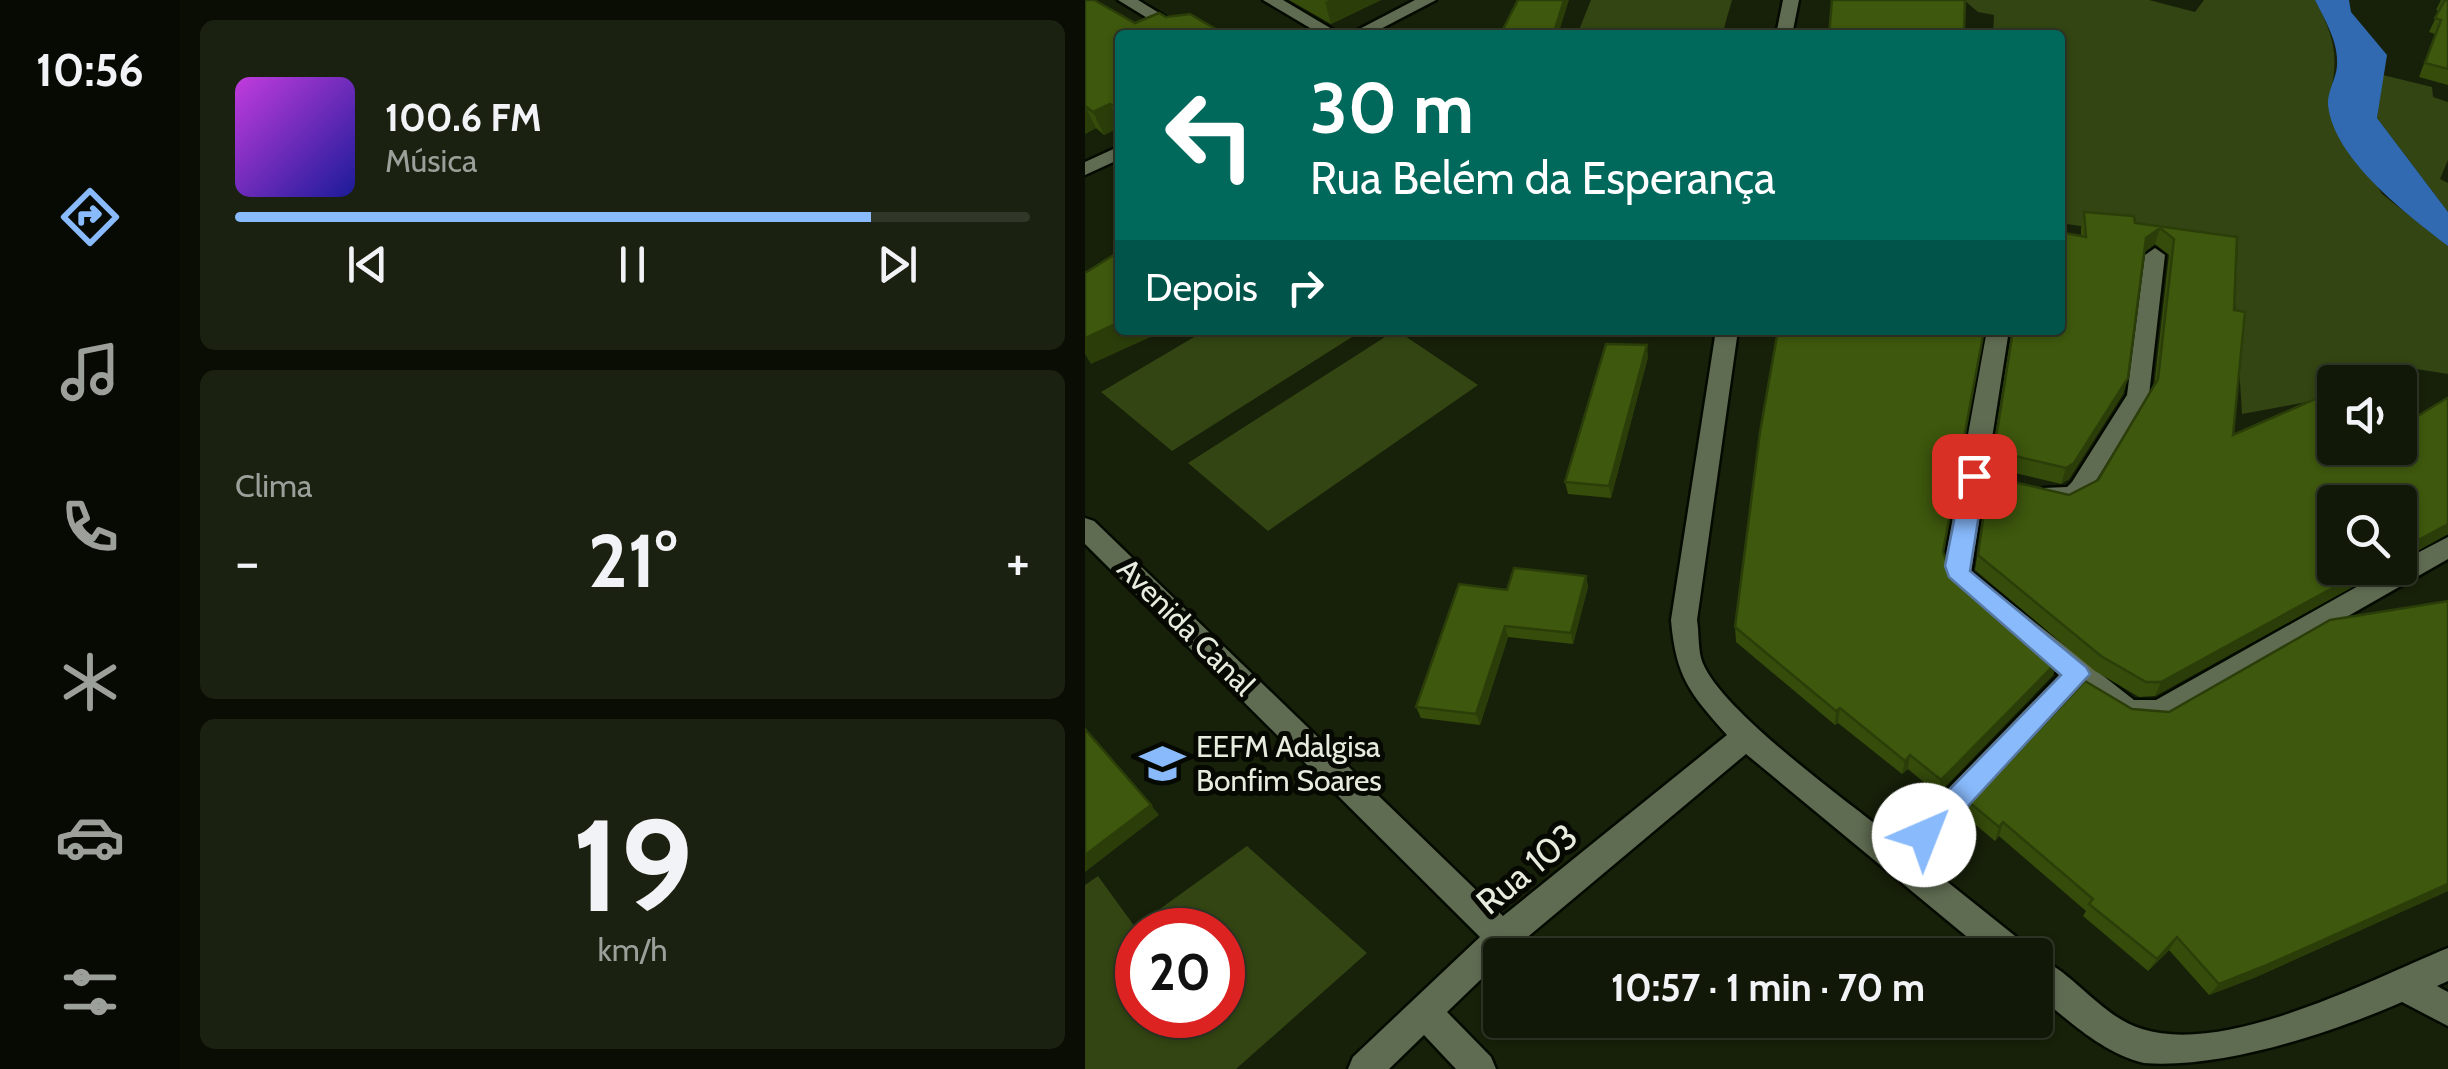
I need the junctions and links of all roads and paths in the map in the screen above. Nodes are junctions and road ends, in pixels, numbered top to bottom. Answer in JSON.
{"nodes":[{"id":1,"x":1127,"y":0,"type":"edge"},
{"id":2,"x":1271,"y":0,"type":"edge"},
{"id":3,"x":1427,"y":0,"type":"edge"},
{"id":4,"x":1791,"y":0,"type":"edge"},
{"id":5,"x":1178,"y":30,"type":"edge"},
{"id":6,"x":1325,"y":30,"type":"edge"},
{"id":7,"x":1366,"y":30,"type":"edge"},
{"id":8,"x":1785,"y":30,"type":"edge"},
{"id":9,"x":1115,"y":155,"type":"edge"},
{"id":10,"x":1085,"y":170,"type":"edge"},
{"id":11,"x":2155,"y":255,"type":"dead end"},
{"id":12,"x":1726,"y":335,"type":"edge"},
{"id":13,"x":1998,"y":335,"type":"edge"},
{"id":14,"x":2029,"y":489,"type":"edge"},
{"id":15,"x":1085,"y":528,"type":"edge"},
{"id":16,"x":2448,"y":547,"type":"edge"},
{"id":17,"x":2077,"y":674,"type":"junction"},
{"id":18,"x":1746,"y":737,"type":"junction"},
{"id":19,"x":1898,"y":862,"type":"junction"},
{"id":20,"x":1502,"y":938,"type":"joint"},
{"id":21,"x":1993,"y":938,"type":"edge"},
{"id":22,"x":1483,"y":956,"type":"edge"},
{"id":23,"x":2448,"y":964,"type":"edge"},
{"id":24,"x":2405,"y":985,"type":"junction"},
{"id":25,"x":2053,"y":987,"type":"edge"},
{"id":26,"x":2448,"y":1010,"type":"edge"},
{"id":27,"x":1425,"y":1012,"type":"junction"},
{"id":28,"x":1365,"y":1069,"type":"edge"},
{"id":29,"x":1479,"y":1069,"type":"edge"}],
"edges":[{"from":1,"to":5,"type":"street"},
{"from":2,"to":6,"type":"street"},
{"from":3,"to":7,"type":"street"},
{"from":4,"to":8,"type":"street"},
{"from":9,"to":10,"type":"street"},
{"from":11,"to":14,"type":"street"},
{"from":12,"to":18,"type":"street"},
{"from":13,"to":17,"type":"street"},
{"from":15,"to":20,"type":"street","name":"Avenida Canal"},
{"from":16,"to":17,"type":"street"},
{"from":17,"to":19,"type":"street"},
{"from":18,"to":19,"type":"street"},
{"from":18,"to":20,"type":"street","name":"Rua 103"},
{"from":19,"to":21,"type":"street"},
{"from":22,"to":27,"type":"street","name":"Rua 103"},
{"from":23,"to":24,"type":"street"},
{"from":24,"to":25,"type":"street"},
{"from":24,"to":26,"type":"street"},
{"from":27,"to":28,"type":"street","name":"Rua 103"},
{"from":27,"to":29,"type":"street"}]}
